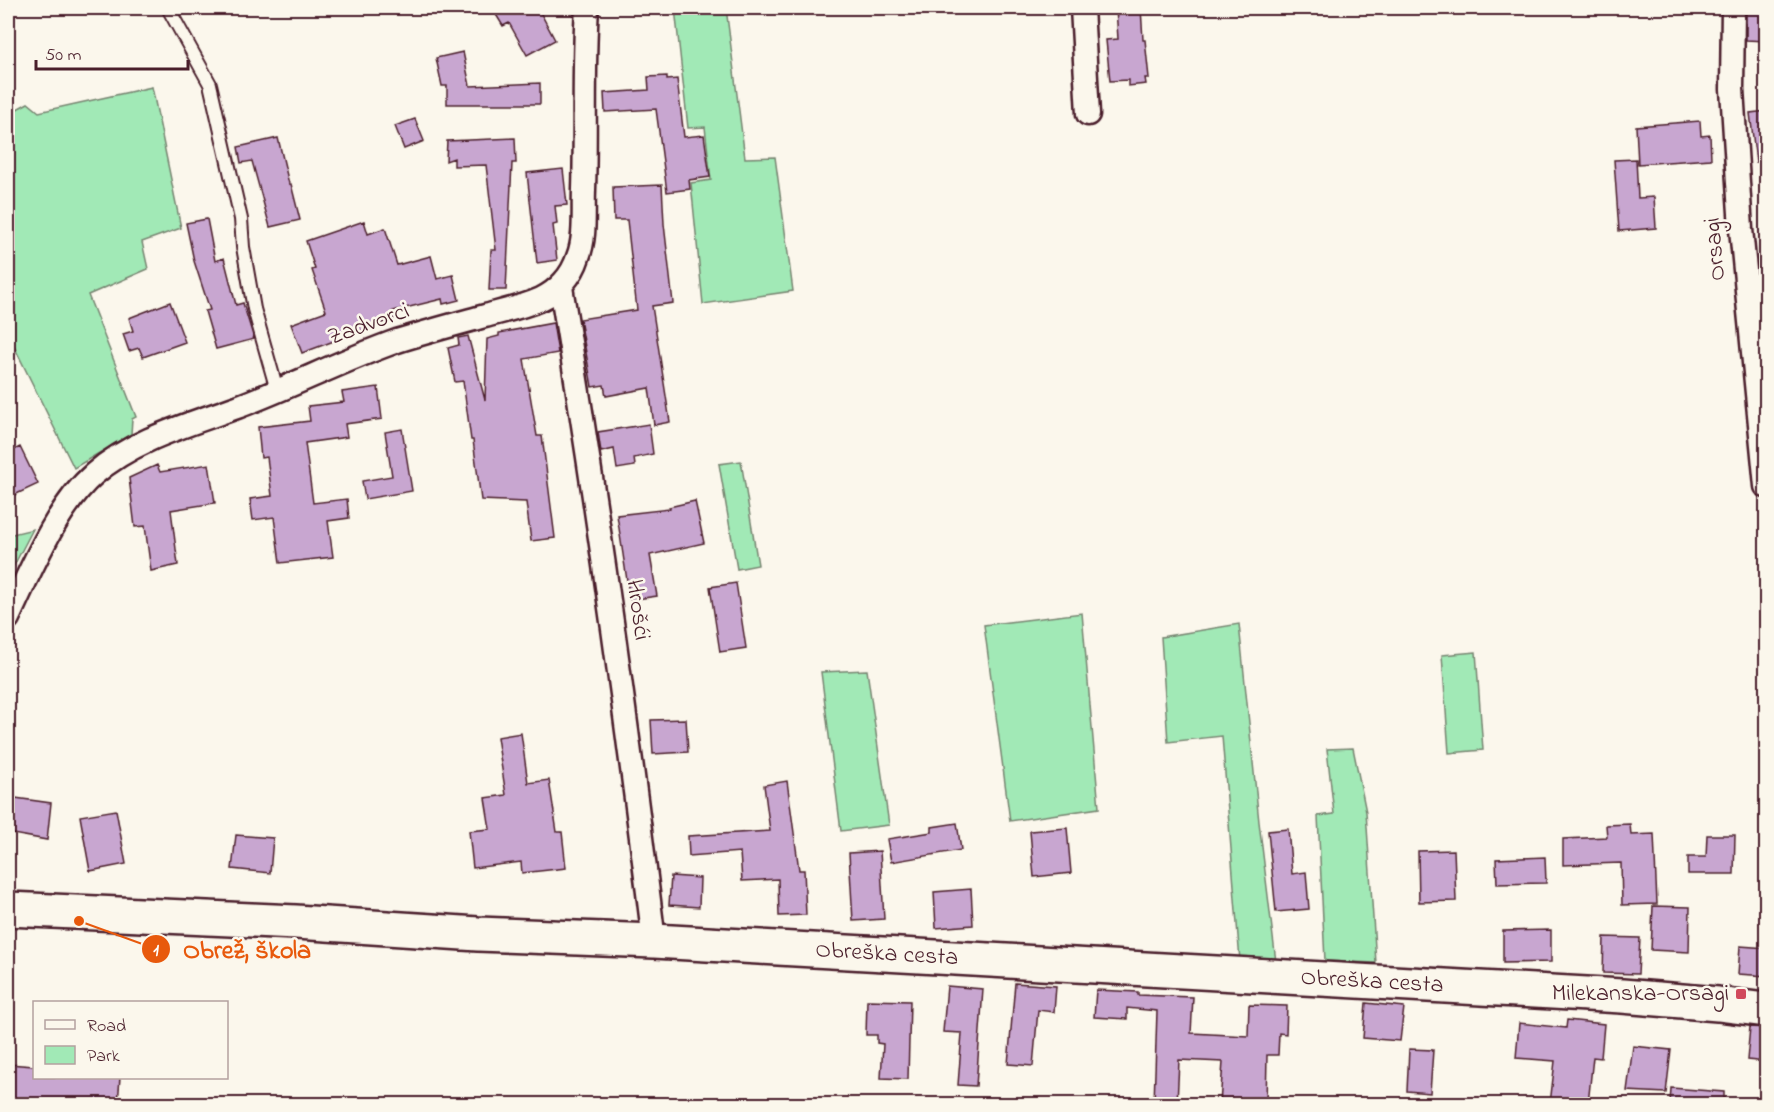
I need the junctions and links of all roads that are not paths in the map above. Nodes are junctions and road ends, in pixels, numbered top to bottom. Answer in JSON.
{"nodes":[{"id":1,"x":168,"y":8,"type":"edge"},
{"id":2,"x":587,"y":8,"type":"edge"},
{"id":3,"x":1082,"y":8,"type":"edge"},
{"id":4,"x":1733,"y":8,"type":"edge"},
{"id":5,"x":1088,"y":114,"type":"dead end"},
{"id":6,"x":561,"y":286,"type":"junction"},
{"id":7,"x":277,"y":390,"type":"junction"},
{"id":8,"x":1767,"y":486,"type":"edge"},
{"id":9,"x":8,"y":618,"type":"edge"},
{"id":10,"x":8,"y":909,"type":"edge"},
{"id":11,"x":654,"y":941,"type":"junction"},
{"id":12,"x":1767,"y":1010,"type":"edge"}],
"edges":[{"from":1,"to":7,"type":"lane"},
{"from":2,"to":6,"type":"street","name":"Zadvorci"},
{"from":3,"to":5,"type":"street"},
{"from":4,"to":8,"type":"street","name":"Orsagi"},
{"from":6,"to":7,"type":"street","name":"Zadvorci"},
{"from":6,"to":11,"type":"street","name":"Hrošći"},
{"from":7,"to":9,"type":"street","name":"Zadvorci"},
{"from":10,"to":11,"type":"main road","name":"Obreška cesta"},
{"from":11,"to":12,"type":"main road","name":"Obreška cesta"}]}
